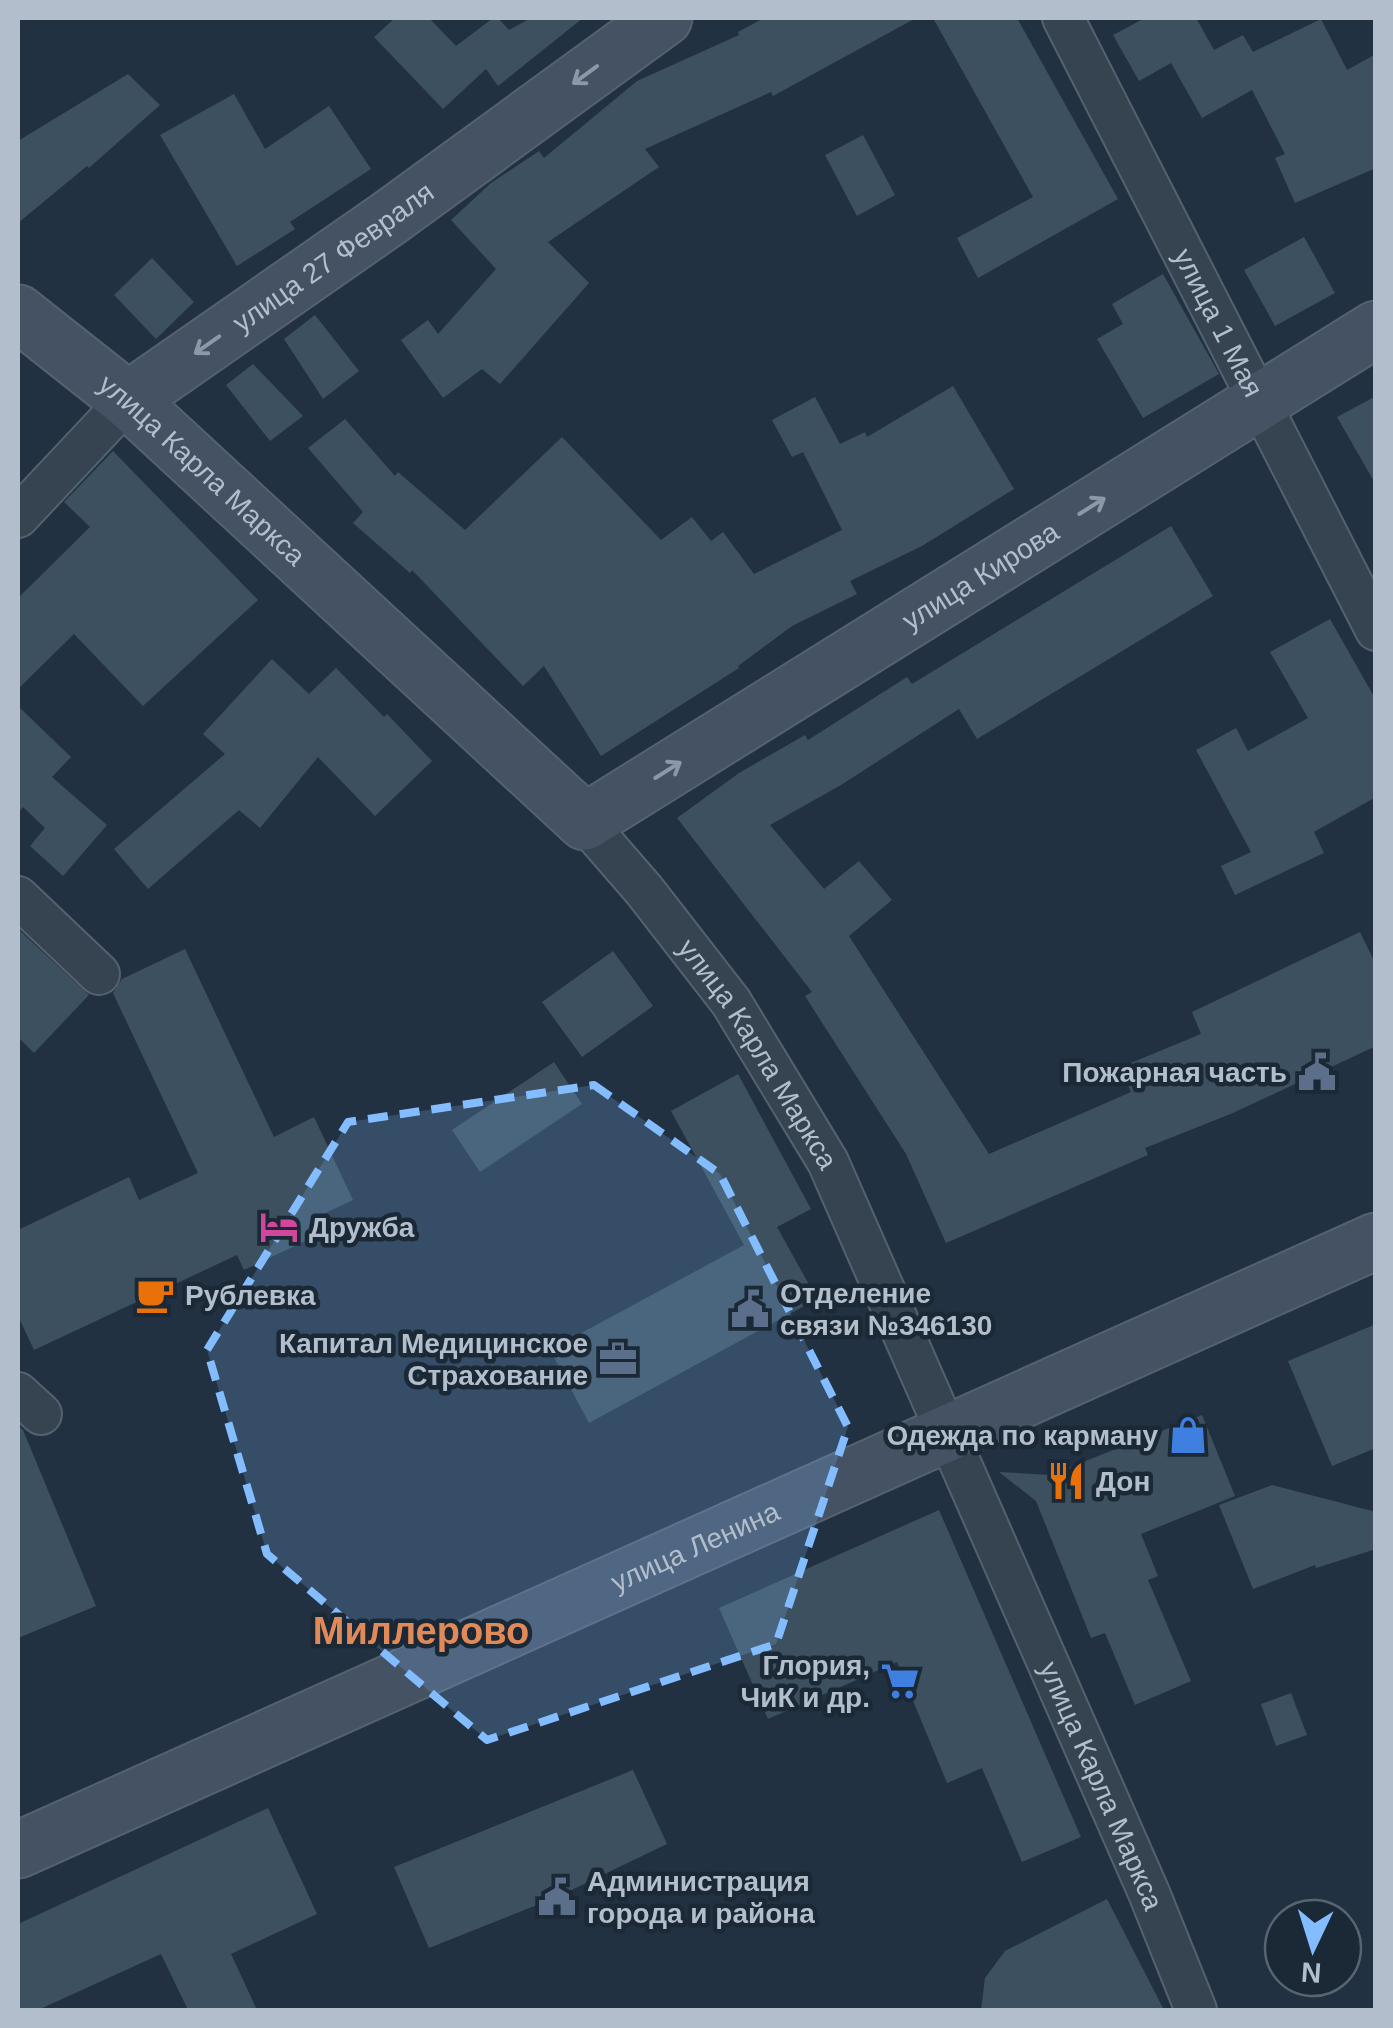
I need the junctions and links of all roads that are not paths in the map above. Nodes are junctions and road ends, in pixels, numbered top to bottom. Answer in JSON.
{"nodes":[{"id":1,"x":664,"y":18,"type":"edge"},
{"id":2,"x":1063,"y":18,"type":"edge"},
{"id":3,"x":18,"y":313,"type":"edge"},
{"id":4,"x":1376,"y":328,"type":"edge"},
{"id":5,"x":128,"y":400,"type":"junction"},
{"id":6,"x":1260,"y":402,"type":"junction"},
{"id":7,"x":18,"y":517,"type":"edge"},
{"id":8,"x":1376,"y":630,"type":"edge"},
{"id":9,"x":585,"y":822,"type":"junction"},
{"id":10,"x":18,"y":897,"type":"edge"},
{"id":11,"x":99,"y":974,"type":"dead end"},
{"id":12,"x":1376,"y":1240,"type":"edge"},
{"id":13,"x":948,"y":1436,"type":"junction"},
{"id":14,"x":18,"y":1850,"type":"edge"},
{"id":15,"x":1196,"y":2010,"type":"edge"}],
"edges":[{"from":1,"to":5,"type":"street","name":"улица 27 Февраля","one_way":true},
{"from":2,"to":6,"type":"street","name":"улица 1 Мая"},
{"from":3,"to":5,"type":"street","name":"улица Карла Маркса"},
{"from":4,"to":6,"type":"street","name":"улица Кирова"},
{"from":5,"to":7,"type":"street","name":"улица 27 Февраля"},
{"from":5,"to":9,"type":"street","name":"улица Карла Маркса"},
{"from":6,"to":8,"type":"street","name":"улица 1 Мая"},
{"from":9,"to":6,"type":"street","name":"улица Кирова","one_way":true},
{"from":9,"to":13,"type":"street","name":"улица Карла Маркса"},
{"from":10,"to":11,"type":"street"},
{"from":12,"to":13,"type":"street","name":"улица Ленина"},
{"from":13,"to":14,"type":"street","name":"улица Ленина"},
{"from":13,"to":15,"type":"street","name":"улица Карла Маркса"}]}
